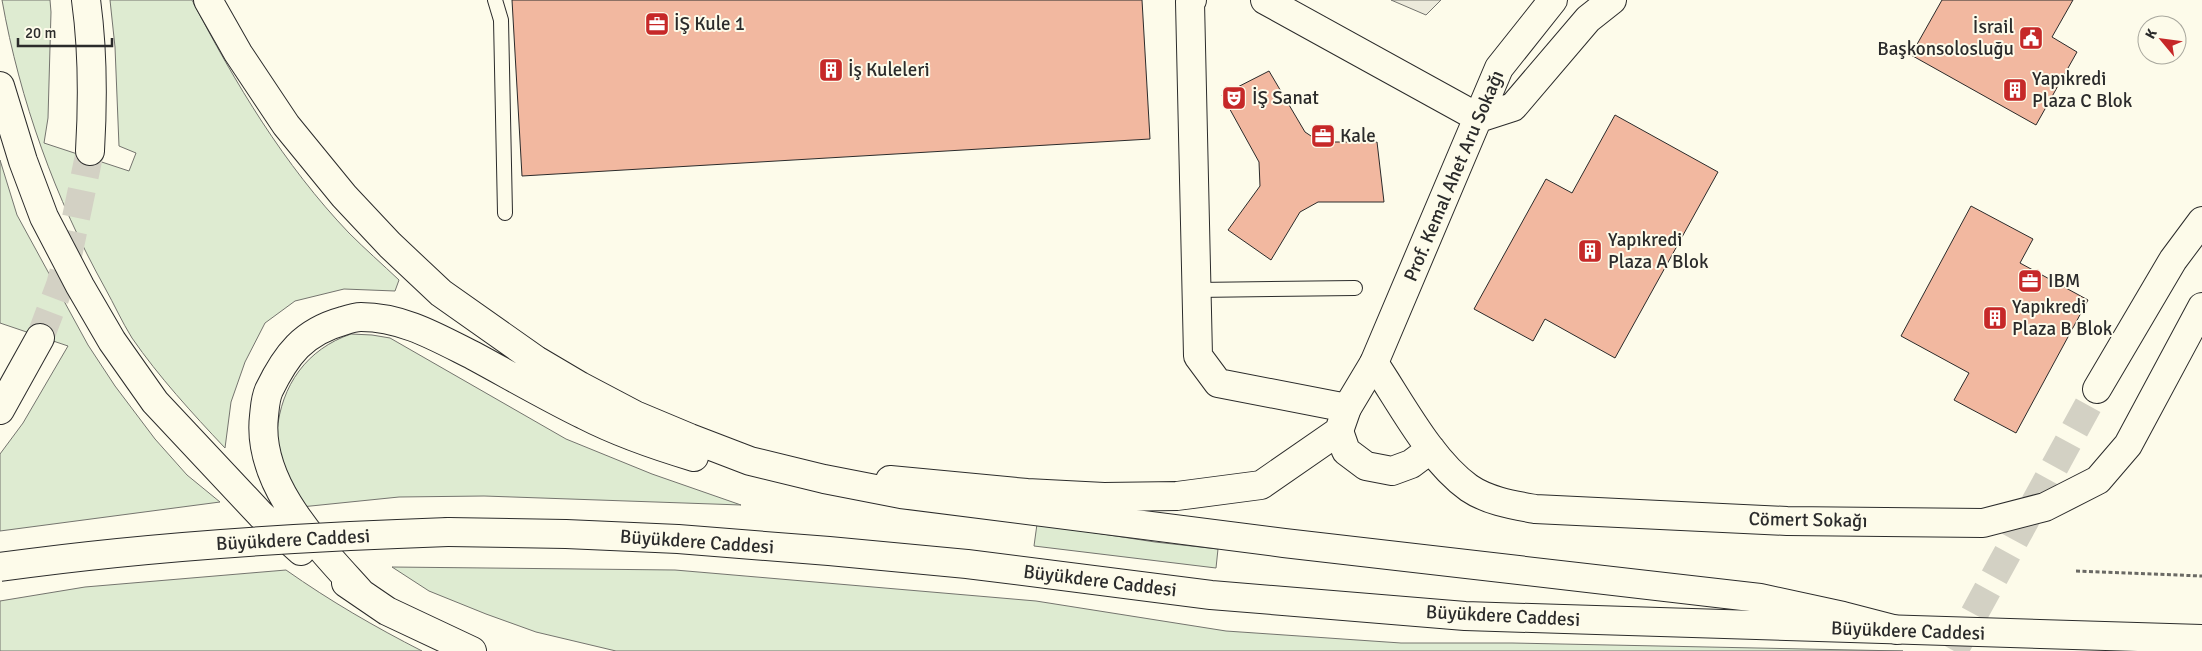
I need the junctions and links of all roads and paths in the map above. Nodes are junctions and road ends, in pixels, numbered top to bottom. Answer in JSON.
{"nodes":[{"id":1,"x":86,"y":0,"type":"edge"},
{"id":2,"x":208,"y":0,"type":"edge"},
{"id":3,"x":495,"y":0,"type":"edge"},
{"id":4,"x":1192,"y":0,"type":"edge"},
{"id":5,"x":1265,"y":0,"type":"edge"},
{"id":6,"x":1553,"y":0,"type":"edge"},
{"id":7,"x":1612,"y":0,"type":"edge"},
{"id":8,"x":0,"y":86,"type":"edge"},
{"id":9,"x":1479,"y":118,"type":"junction"},
{"id":10,"x":90,"y":151,"type":"tunnel mouth"},
{"id":11,"x":505,"y":213,"type":"dead end"},
{"id":12,"x":2202,"y":221,"type":"edge"},
{"id":13,"x":1355,"y":288,"type":"dead end"},
{"id":14,"x":1196,"y":290,"type":"junction"},
{"id":15,"x":2202,"y":307,"type":"edge"},
{"id":16,"x":40,"y":338,"type":"tunnel mouth"},
{"id":17,"x":1374,"y":363,"type":"junction"},
{"id":18,"x":2097,"y":389,"type":"tunnel mouth"},
{"id":19,"x":0,"y":410,"type":"edge"},
{"id":20,"x":1343,"y":419,"type":"junction"},
{"id":21,"x":1432,"y":449,"type":"junction"},
{"id":22,"x":750,"y":461,"type":"junction"},
{"id":23,"x":824,"y":479,"type":"junction"},
{"id":24,"x":0,"y":567,"type":"edge"},
{"id":25,"x":2076,"y":571,"type":"dead end"},
{"id":26,"x":2202,"y":576,"type":"edge"},
{"id":27,"x":361,"y":593,"type":"junction"},
{"id":28,"x":1897,"y":630,"type":"junction"},
{"id":29,"x":2202,"y":639,"type":"edge"},
{"id":30,"x":472,"y":651,"type":"edge"}],
"edges":[{"from":1,"to":10,"type":"main road"},
{"from":2,"to":22,"type":"main road"},
{"from":3,"to":11,"type":"lane"},
{"from":4,"to":14,"type":"main road"},
{"from":5,"to":9,"type":"main road"},
{"from":6,"to":9,"type":"main road","name":"Prof. Kemal Ahet Aru Sokağı"},
{"from":7,"to":9,"type":"main road"},
{"from":8,"to":27,"type":"main road"},
{"from":9,"to":17,"type":"main road","name":"Prof. Kemal Ahet Aru Sokağı"},
{"from":12,"to":18,"type":"main road"},
{"from":13,"to":14,"type":"lane"},
{"from":14,"to":20,"type":"main road"},
{"from":15,"to":21,"type":"main road","name":"Cömert Sokağı"},
{"from":16,"to":19,"type":"main road"},
{"from":17,"to":20,"type":"main road","name":"Prof. Kemal Ahet Aru Sokağı"},
{"from":17,"to":21,"type":"main road","name":"Cömert Sokağı"},
{"from":20,"to":21,"type":"main road"},
{"from":20,"to":23,"type":"main road"},
{"from":22,"to":23,"type":"main road"},
{"from":22,"to":27,"type":"main road"},
{"from":23,"to":28,"type":"main road"},
{"from":24,"to":28,"type":"main road","name":"Büyükdere Caddesi","bridge":true},
{"from":25,"to":26,"type":"path"},
{"from":27,"to":30,"type":"main road"},
{"from":28,"to":29,"type":"main road","name":"Büyükdere Caddesi"}]}
